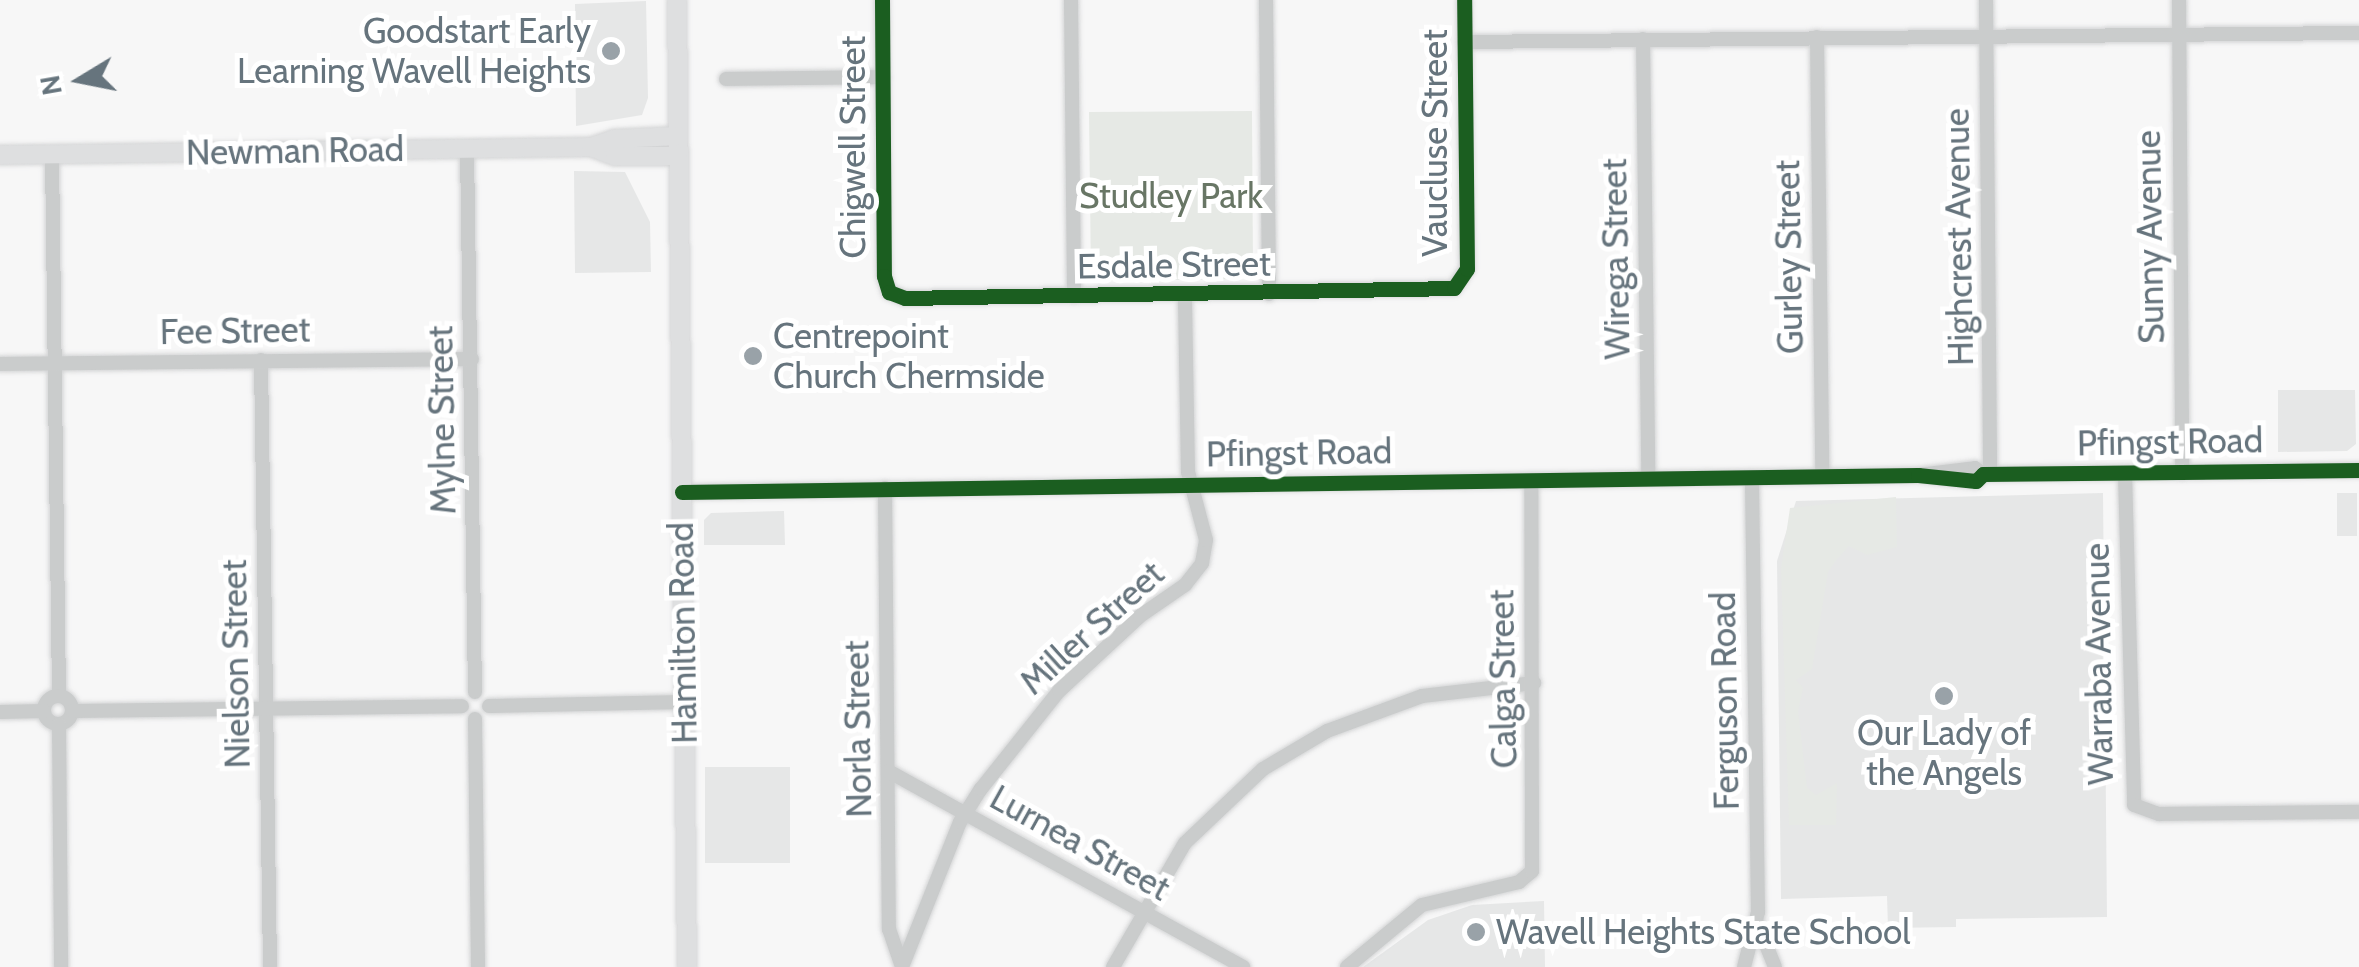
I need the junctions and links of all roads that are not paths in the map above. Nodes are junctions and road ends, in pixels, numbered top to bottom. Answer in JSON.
{"nodes":[{"id":1,"x":677,"y":0,"type":"edge"},
{"id":2,"x":882,"y":0,"type":"edge"},
{"id":3,"x":1071,"y":0,"type":"edge"},
{"id":4,"x":1266,"y":0,"type":"edge"},
{"id":5,"x":1464,"y":0,"type":"edge"},
{"id":6,"x":1986,"y":0,"type":"edge"},
{"id":7,"x":2179,"y":0,"type":"edge"},
{"id":8,"x":2359,"y":33,"type":"edge"},
{"id":9,"x":2178,"y":35,"type":"junction"},
{"id":10,"x":1987,"y":36,"type":"junction"},
{"id":11,"x":1817,"y":38,"type":"junction"},
{"id":12,"x":1643,"y":40,"type":"junction"},
{"id":13,"x":1464,"y":42,"type":"junction"},
{"id":14,"x":883,"y":78,"type":"junction"},
{"id":15,"x":726,"y":79,"type":"dead end"},
{"id":16,"x":678,"y":146,"type":"junction"},
{"id":17,"x":467,"y":148,"type":"junction"},
{"id":18,"x":52,"y":154,"type":"junction"},
{"id":19,"x":0,"y":155,"type":"edge"},
{"id":20,"x":1460,"y":285,"type":"joint"},
{"id":21,"x":889,"y":292,"type":"joint"},
{"id":22,"x":1185,"y":294,"type":"junction"},
{"id":23,"x":1268,"y":294,"type":"junction"},
{"id":24,"x":1074,"y":296,"type":"junction"},
{"id":25,"x":472,"y":359,"type":"junction"},
{"id":26,"x":261,"y":360,"type":"junction"},
{"id":27,"x":55,"y":363,"type":"junction"},
{"id":28,"x":0,"y":364,"type":"edge"},
{"id":29,"x":2359,"y":470,"type":"edge"},
{"id":30,"x":2182,"y":472,"type":"junction"},
{"id":31,"x":1987,"y":474,"type":"junction"},
{"id":32,"x":2125,"y":474,"type":"junction"},
{"id":33,"x":1822,"y":476,"type":"junction"},
{"id":34,"x":1752,"y":477,"type":"junction"},
{"id":35,"x":1648,"y":478,"type":"junction"},
{"id":36,"x":1531,"y":480,"type":"junction"},
{"id":37,"x":1192,"y":484,"type":"junction"},
{"id":38,"x":885,"y":488,"type":"junction"},
{"id":39,"x":682,"y":492,"type":"junction"},
{"id":40,"x":1534,"y":683,"type":"junction"},
{"id":41,"x":476,"y":692,"type":"junction"},
{"id":42,"x":59,"y":696,"type":"junction"},
{"id":43,"x":684,"y":702,"type":"junction"},
{"id":44,"x":462,"y":706,"type":"junction"},
{"id":45,"x":489,"y":706,"type":"junction"},
{"id":46,"x":266,"y":708,"type":"junction"},
{"id":47,"x":44,"y":710,"type":"junction"},
{"id":48,"x":72,"y":710,"type":"junction"},
{"id":49,"x":0,"y":712,"type":"edge"},
{"id":50,"x":475,"y":720,"type":"junction"},
{"id":51,"x":59,"y":725,"type":"junction"},
{"id":52,"x":888,"y":771,"type":"junction"},
{"id":53,"x":2359,"y":812,"type":"edge"},
{"id":54,"x":964,"y":813,"type":"junction"},
{"id":55,"x":1140,"y":911,"type":"junction"},
{"id":56,"x":1758,"y":924,"type":"junction"},
{"id":57,"x":62,"y":967,"type":"edge"},
{"id":58,"x":270,"y":967,"type":"edge"},
{"id":59,"x":478,"y":967,"type":"edge"},
{"id":60,"x":687,"y":967,"type":"edge"},
{"id":61,"x":902,"y":967,"type":"edge"},
{"id":62,"x":1112,"y":967,"type":"edge"},
{"id":63,"x":1243,"y":967,"type":"edge"},
{"id":64,"x":1347,"y":967,"type":"edge"},
{"id":65,"x":1744,"y":967,"type":"edge"},
{"id":66,"x":1774,"y":967,"type":"edge"}],
"edges":[{"from":1,"to":16,"type":"main road","name":"Hamilton Road"},
{"from":2,"to":14,"type":"street","name":"Chigwell Street"},
{"from":3,"to":24,"type":"street"},
{"from":4,"to":23,"type":"street"},
{"from":5,"to":13,"type":"street","name":"Vaucluse Street"},
{"from":6,"to":10,"type":"street","name":"Highcrest Avenue"},
{"from":7,"to":9,"type":"street","name":"Sunny Avenue"},
{"from":8,"to":9,"type":"street"},
{"from":9,"to":10,"type":"street"},
{"from":9,"to":30,"type":"street","name":"Sunny Avenue"},
{"from":10,"to":11,"type":"street"},
{"from":10,"to":31,"type":"street","name":"Highcrest Avenue"},
{"from":11,"to":12,"type":"street"},
{"from":11,"to":33,"type":"street","name":"Gurley Street"},
{"from":12,"to":13,"type":"street"},
{"from":12,"to":35,"type":"street","name":"Wirega Street"},
{"from":13,"to":20,"type":"street","name":"Vaucluse Street"},
{"from":14,"to":15,"type":"street"},
{"from":14,"to":21,"type":"street","name":"Chigwell Street"},
{"from":16,"to":17,"type":"main road","name":"Newman Road"},
{"from":16,"to":39,"type":"main road","name":"Hamilton Road"},
{"from":17,"to":18,"type":"main road","name":"Newman Road"},
{"from":17,"to":25,"type":"street","name":"Mylne Street"},
{"from":18,"to":19,"type":"main road","name":"Newman Road"},
{"from":18,"to":27,"type":"street"},
{"from":20,"to":23,"type":"street","name":"Esdale Street"},
{"from":21,"to":24,"type":"street","name":"Esdale Street"},
{"from":22,"to":23,"type":"street","name":"Esdale Street"},
{"from":22,"to":24,"type":"street","name":"Esdale Street"},
{"from":22,"to":37,"type":"street","name":"Miller Street"},
{"from":25,"to":26,"type":"street","name":"Fee Street"},
{"from":25,"to":41,"type":"street","name":"Mylne Street"},
{"from":26,"to":27,"type":"street","name":"Fee Street"},
{"from":26,"to":46,"type":"street","name":"Nielson Street"},
{"from":27,"to":28,"type":"street","name":"Fee Street"},
{"from":27,"to":42,"type":"street"},
{"from":29,"to":30,"type":"street","name":"Pfingst Road"},
{"from":30,"to":32,"type":"street","name":"Pfingst Road"},
{"from":31,"to":32,"type":"street","name":"Pfingst Road"},
{"from":31,"to":33,"type":"street","name":"Pfingst Road"},
{"from":32,"to":53,"type":"street","name":"Warraba Avenue"},
{"from":33,"to":34,"type":"street","name":"Pfingst Road"},
{"from":34,"to":35,"type":"street","name":"Pfingst Road"},
{"from":34,"to":56,"type":"street","name":"Ferguson Road"},
{"from":35,"to":36,"type":"street","name":"Pfingst Road"},
{"from":36,"to":37,"type":"street","name":"Pfingst Road"},
{"from":36,"to":40,"type":"street","name":"Calga Street"},
{"from":37,"to":38,"type":"street","name":"Pfingst Road"},
{"from":37,"to":54,"type":"street","name":"Miller Street"},
{"from":38,"to":39,"type":"street","name":"Pfingst Road"},
{"from":38,"to":52,"type":"street","name":"Norla Street"},
{"from":39,"to":43,"type":"main road","name":"Hamilton Road"},
{"from":40,"to":55,"type":"street"},
{"from":40,"to":64,"type":"street","name":"Calga Street"},
{"from":41,"to":44,"type":"street"},
{"from":41,"to":45,"type":"street"},
{"from":42,"to":47,"type":"street"},
{"from":42,"to":48,"type":"street"},
{"from":43,"to":45,"type":"street"},
{"from":43,"to":60,"type":"main road","name":"Hamilton Road"},
{"from":44,"to":46,"type":"street"},
{"from":44,"to":50,"type":"street"},
{"from":45,"to":50,"type":"street"},
{"from":46,"to":48,"type":"street"},
{"from":46,"to":58,"type":"street","name":"Nielson Street"},
{"from":47,"to":49,"type":"street"},
{"from":47,"to":51,"type":"street"},
{"from":48,"to":51,"type":"street"},
{"from":50,"to":59,"type":"street"},
{"from":51,"to":57,"type":"street"},
{"from":52,"to":54,"type":"street","name":"Lurnea Street"},
{"from":52,"to":61,"type":"street","name":"Norla Street"},
{"from":54,"to":55,"type":"street","name":"Lurnea Street"},
{"from":54,"to":61,"type":"street","name":"Miller Street"},
{"from":55,"to":62,"type":"street"},
{"from":55,"to":63,"type":"street","name":"Lurnea Street"},
{"from":56,"to":65,"type":"street"},
{"from":56,"to":66,"type":"street"}]}
